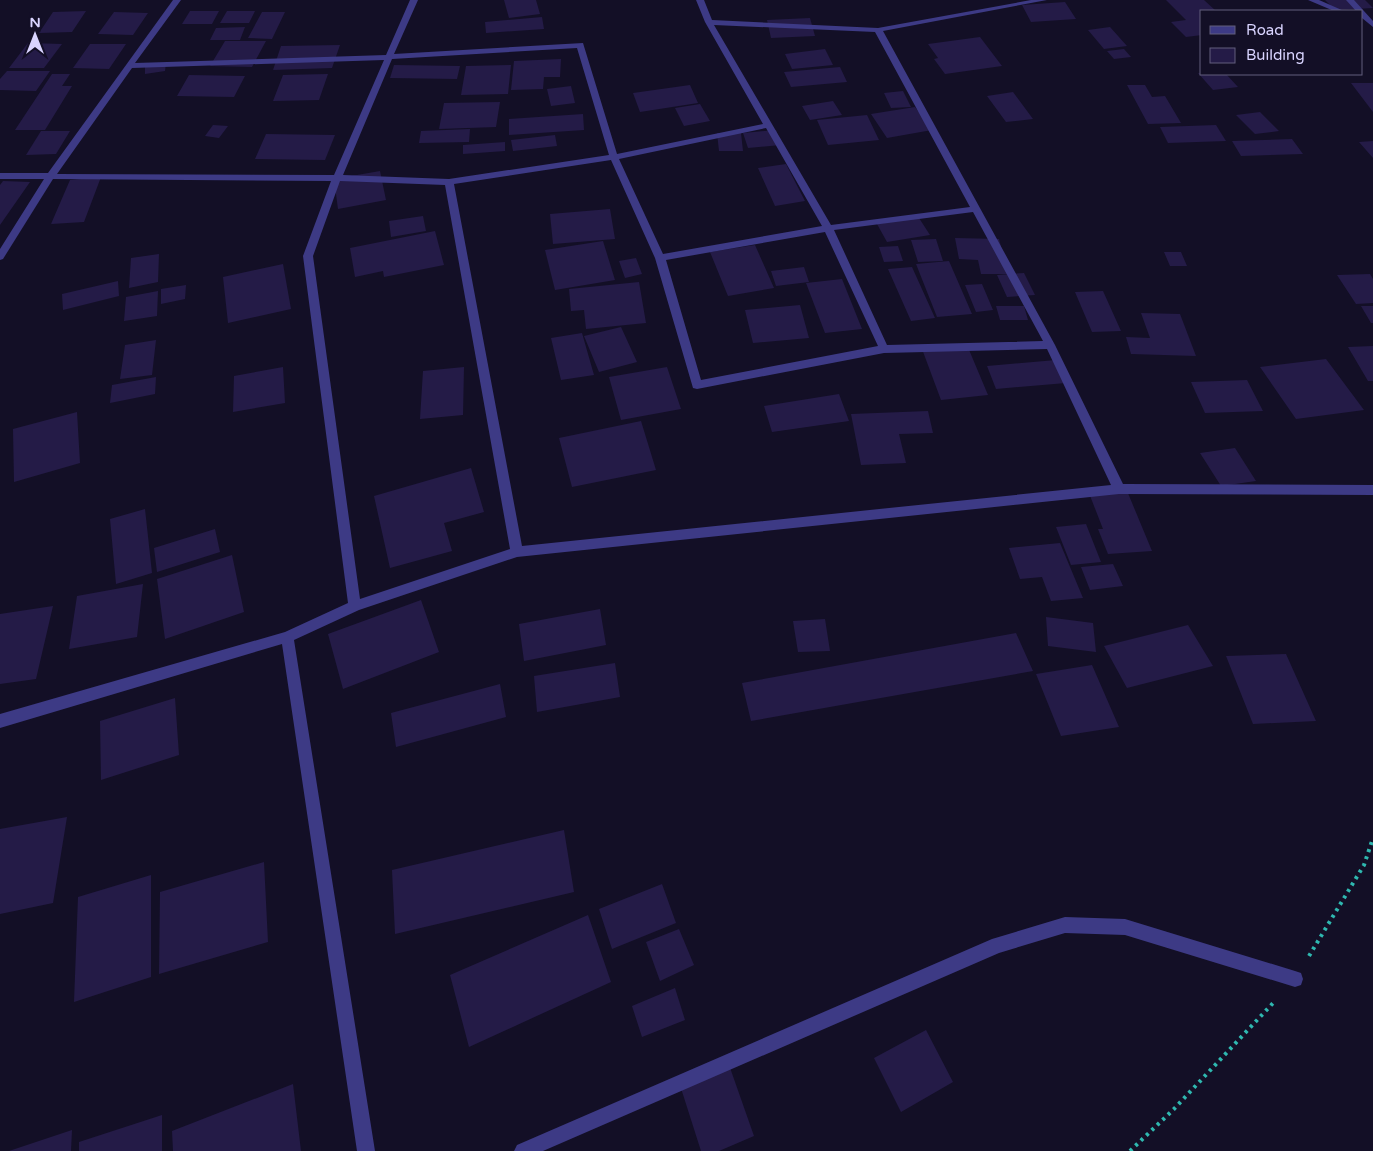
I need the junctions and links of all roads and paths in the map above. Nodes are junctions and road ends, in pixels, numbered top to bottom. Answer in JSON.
{"nodes":[{"id":1,"x":177,"y":0,"type":"edge"},
{"id":2,"x":414,"y":0,"type":"edge"},
{"id":3,"x":700,"y":0,"type":"edge"},
{"id":4,"x":1043,"y":0,"type":"edge"},
{"id":5,"x":1312,"y":0,"type":"edge"},
{"id":6,"x":1350,"y":0,"type":"edge"},
{"id":7,"x":1337,"y":10,"type":"edge"},
{"id":8,"x":1359,"y":10,"type":"edge"},
{"id":9,"x":1363,"y":14,"type":"edge"},
{"id":10,"x":709,"y":22,"type":"junction"},
{"id":11,"x":1372,"y":24,"type":"edge"},
{"id":12,"x":878,"y":30,"type":"junction"},
{"id":13,"x":388,"y":57,"type":"junction"},
{"id":14,"x":131,"y":66,"type":"junction"},
{"id":15,"x":769,"y":125,"type":"junction"},
{"id":16,"x":614,"y":157,"type":"junction"},
{"id":17,"x":0,"y":176,"type":"edge"},
{"id":18,"x":49,"y":178,"type":"junction"},
{"id":19,"x":337,"y":178,"type":"junction"},
{"id":20,"x":449,"y":182,"type":"junction"},
{"id":21,"x":976,"y":209,"type":"junction"},
{"id":22,"x":828,"y":228,"type":"junction"},
{"id":23,"x":0,"y":257,"type":"edge"},
{"id":24,"x":660,"y":258,"type":"junction"},
{"id":25,"x":1050,"y":345,"type":"junction"},
{"id":26,"x":884,"y":349,"type":"junction"},
{"id":27,"x":1119,"y":489,"type":"junction"},
{"id":28,"x":1373,"y":490,"type":"edge"},
{"id":29,"x":517,"y":552,"type":"junction"},
{"id":30,"x":355,"y":606,"type":"junction"},
{"id":31,"x":287,"y":637,"type":"junction"},
{"id":32,"x":0,"y":721,"type":"edge"},
{"id":33,"x":1373,"y":838,"type":"edge"},
{"id":34,"x":1295,"y":979,"type":"junction"},
{"id":35,"x":366,"y":1151,"type":"edge"},
{"id":36,"x":523,"y":1151,"type":"edge"},
{"id":37,"x":1130,"y":1151,"type":"edge"}],
"edges":[{"from":1,"to":14,"type":"street"},
{"from":2,"to":13,"type":"street"},
{"from":3,"to":10,"type":"street"},
{"from":4,"to":12,"type":"street"},
{"from":5,"to":7,"type":"street"},
{"from":6,"to":8,"type":"street"},
{"from":9,"to":11,"type":"street"},
{"from":10,"to":12,"type":"street"},
{"from":10,"to":15,"type":"street"},
{"from":12,"to":21,"type":"street"},
{"from":13,"to":14,"type":"street"},
{"from":13,"to":16,"type":"street"},
{"from":13,"to":19,"type":"street"},
{"from":14,"to":18,"type":"street"},
{"from":15,"to":16,"type":"street"},
{"from":15,"to":22,"type":"street"},
{"from":16,"to":20,"type":"street"},
{"from":16,"to":24,"type":"street"},
{"from":17,"to":18,"type":"street"},
{"from":18,"to":19,"type":"street"},
{"from":18,"to":23,"type":"street"},
{"from":19,"to":20,"type":"street"},
{"from":19,"to":30,"type":"street"},
{"from":20,"to":29,"type":"street"},
{"from":21,"to":22,"type":"street"},
{"from":21,"to":25,"type":"street"},
{"from":22,"to":24,"type":"street"},
{"from":22,"to":26,"type":"street"},
{"from":24,"to":26,"type":"street"},
{"from":25,"to":26,"type":"street"},
{"from":25,"to":27,"type":"street"},
{"from":27,"to":28,"type":"street"},
{"from":27,"to":29,"type":"street"},
{"from":29,"to":30,"type":"street"},
{"from":30,"to":31,"type":"street"},
{"from":31,"to":32,"type":"street"},
{"from":31,"to":35,"type":"street"},
{"from":33,"to":34,"type":"path"},
{"from":34,"to":36,"type":"street"},
{"from":34,"to":37,"type":"path"}]}
